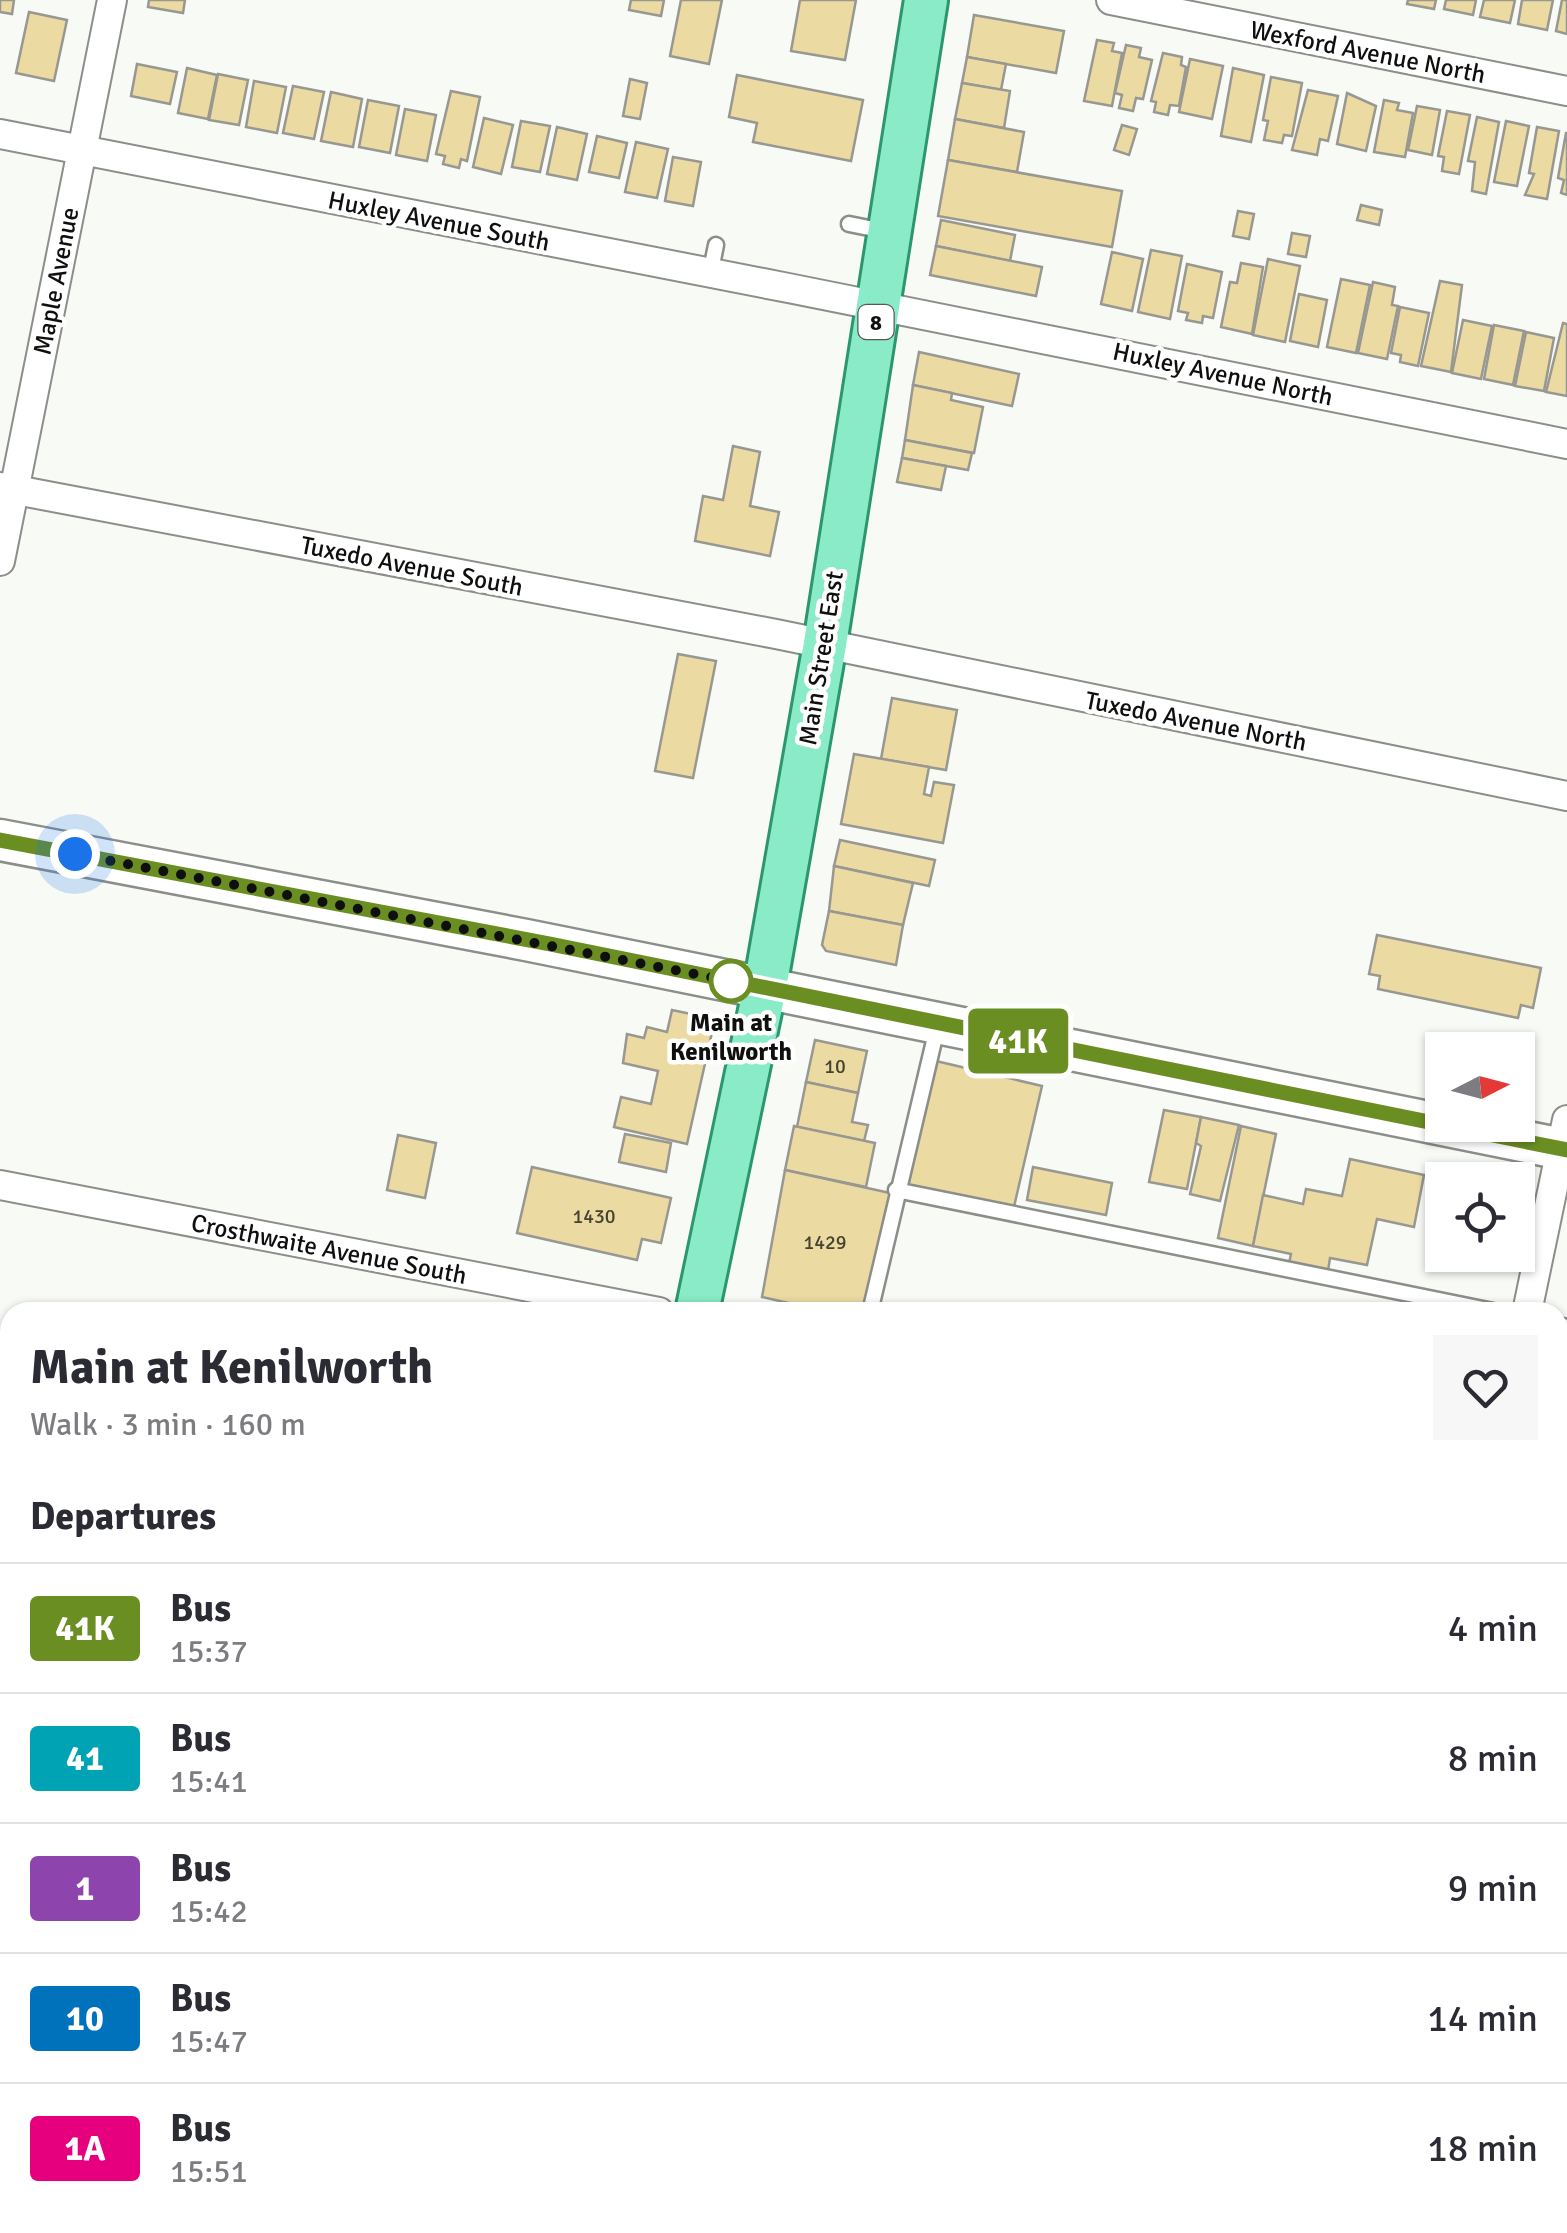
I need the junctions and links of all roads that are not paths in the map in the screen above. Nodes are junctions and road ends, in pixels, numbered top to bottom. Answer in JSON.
{"nodes":[{"id":1,"x":112,"y":0,"type":"edge"},
{"id":2,"x":926,"y":0,"type":"edge"},
{"id":3,"x":1111,"y":0,"type":"edge"},
{"id":4,"x":1567,"y":91,"type":"edge"},
{"id":5,"x":0,"y":134,"type":"edge"},
{"id":6,"x":82,"y":150,"type":"junction"},
{"id":7,"x":716,"y":245,"type":"dead end"},
{"id":8,"x":710,"y":276,"type":"junction"},
{"id":9,"x":879,"y":303,"type":"junction"},
{"id":10,"x":1567,"y":444,"type":"edge"},
{"id":11,"x":7,"y":489,"type":"edge"},
{"id":12,"x":0,"y":561,"type":"edge"},
{"id":13,"x":825,"y":644,"type":"junction"},
{"id":14,"x":1567,"y":796,"type":"edge"},
{"id":15,"x":0,"y":840,"type":"edge"},
{"id":16,"x":765,"y":988,"type":"junction"},
{"id":17,"x":938,"y":1023,"type":"junction"},
{"id":18,"x":1565,"y":1139,"type":"edge"},
{"id":19,"x":0,"y":1185,"type":"edge"},
{"id":20,"x":896,"y":1190,"type":"junction"},
{"id":21,"x":607,"y":1302,"type":"edge"},
{"id":22,"x":699,"y":1302,"type":"edge"},
{"id":23,"x":872,"y":1302,"type":"edge"},
{"id":24,"x":1449,"y":1302,"type":"edge"},
{"id":25,"x":1529,"y":1302,"type":"edge"}],
"edges":[{"from":1,"to":6,"type":"street","name":"Maple Avenue"},
{"from":2,"to":9,"type":"main road","name":"Main Street East","number":"8"},
{"from":3,"to":4,"type":"street","name":"Wexford Avenue North"},
{"from":5,"to":6,"type":"street","name":"Huxley Avenue South"},
{"from":6,"to":8,"type":"street","name":"Huxley Avenue South"},
{"from":6,"to":11,"type":"street","name":"Maple Avenue"},
{"from":7,"to":8,"type":"lane"},
{"from":8,"to":9,"type":"street","name":"Huxley Avenue South"},
{"from":9,"to":10,"type":"street","name":"Huxley Avenue North"},
{"from":9,"to":13,"type":"main road","name":"Main Street East","number":"8"},
{"from":11,"to":12,"type":"street","name":"Maple Avenue"},
{"from":11,"to":13,"type":"street","name":"Tuxedo Avenue South"},
{"from":13,"to":14,"type":"street","name":"Tuxedo Avenue North"},
{"from":13,"to":16,"type":"main road","name":"Main Street East","number":"8"},
{"from":15,"to":16,"type":"main road"},
{"from":16,"to":17,"type":"main road"},
{"from":16,"to":22,"type":"main road","name":"Main Street East","number":"8"},
{"from":17,"to":18,"type":"main road"},
{"from":17,"to":20,"type":"lane"},
{"from":18,"to":25,"type":"street"},
{"from":19,"to":21,"type":"street","name":"Crosthwaite Avenue South"},
{"from":20,"to":23,"type":"lane"},
{"from":20,"to":24,"type":"lane"}]}
